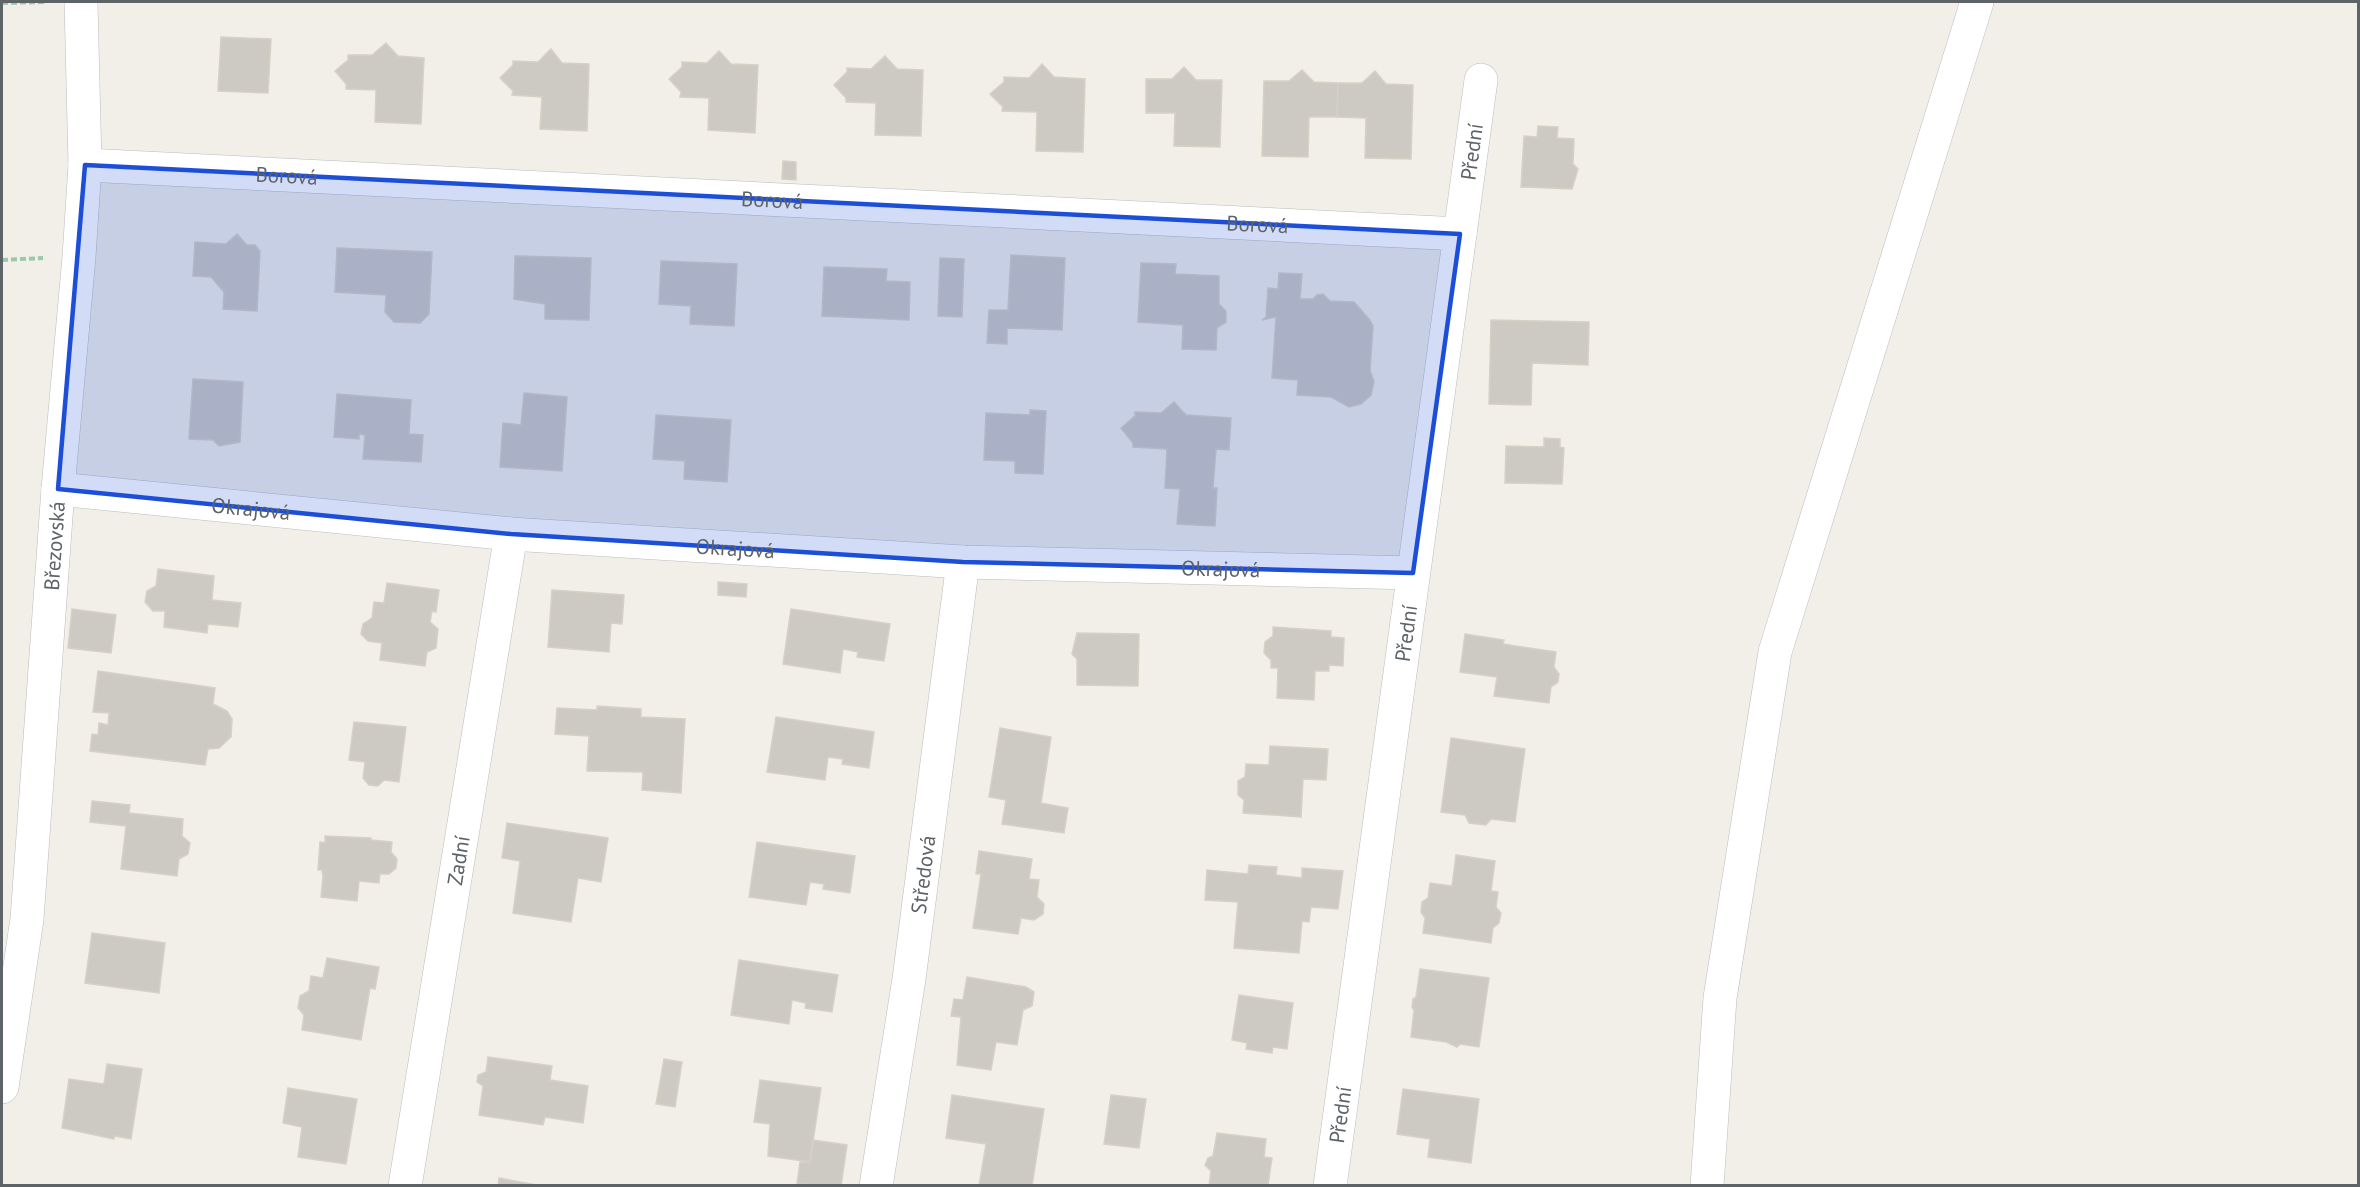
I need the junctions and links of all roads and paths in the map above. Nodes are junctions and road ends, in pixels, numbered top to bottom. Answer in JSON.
{"nodes":[{"id":1,"x":57,"y":2,"type":"edge"},
{"id":2,"x":81,"y":2,"type":"edge"},
{"id":3,"x":1977,"y":2,"type":"edge"},
{"id":4,"x":2,"y":3,"type":"edge"},
{"id":5,"x":1481,"y":80,"type":"dead end"},
{"id":6,"x":85,"y":165,"type":"junction"},
{"id":7,"x":1460,"y":234,"type":"junction"},
{"id":8,"x":58,"y":489,"type":"junction"},
{"id":9,"x":511,"y":534,"type":"junction"},
{"id":10,"x":963,"y":562,"type":"junction"},
{"id":11,"x":1413,"y":573,"type":"junction"},
{"id":12,"x":2,"y":1087,"type":"edge"},
{"id":13,"x":405,"y":1185,"type":"edge"},
{"id":14,"x":876,"y":1185,"type":"edge"},
{"id":15,"x":1330,"y":1185,"type":"edge"},
{"id":16,"x":1707,"y":1185,"type":"edge"}],
"edges":[{"from":1,"to":4,"type":"path"},
{"from":2,"to":6,"type":"street","name":"Březovská"},
{"from":3,"to":16,"type":"street"},
{"from":5,"to":7,"type":"street","name":"Přední"},
{"from":6,"to":7,"type":"street","name":"Borová"},
{"from":6,"to":8,"type":"street","name":"Březovská"},
{"from":7,"to":11,"type":"street","name":"Přední"},
{"from":8,"to":9,"type":"street","name":"Okrajová"},
{"from":8,"to":12,"type":"street","name":"Březovská"},
{"from":9,"to":10,"type":"street","name":"Okrajová"},
{"from":9,"to":13,"type":"street","name":"Zadní"},
{"from":10,"to":11,"type":"street","name":"Okrajová"},
{"from":10,"to":14,"type":"street","name":"Středová"},
{"from":11,"to":15,"type":"street","name":"Přední"}]}
